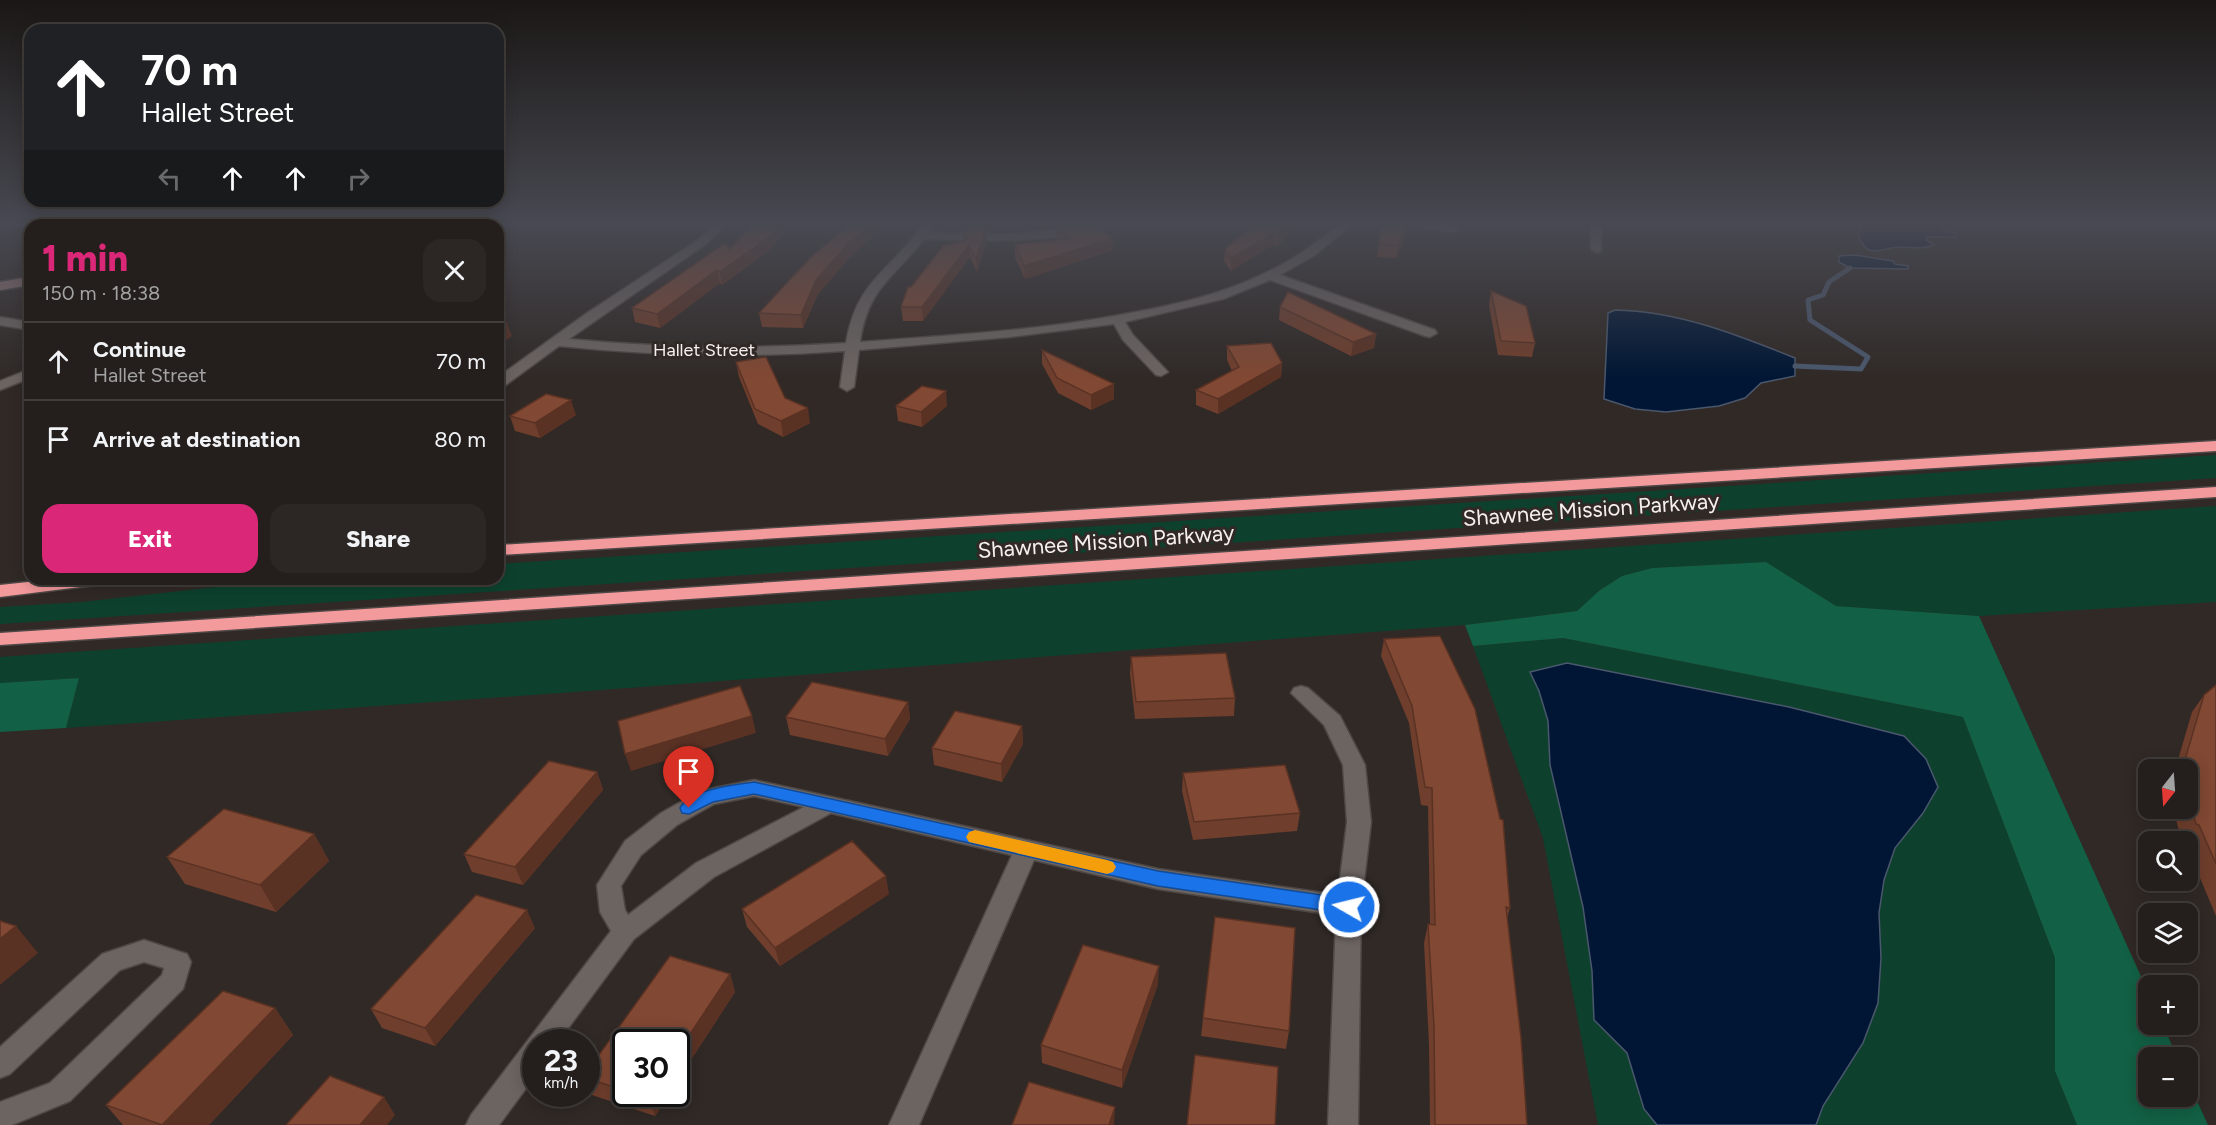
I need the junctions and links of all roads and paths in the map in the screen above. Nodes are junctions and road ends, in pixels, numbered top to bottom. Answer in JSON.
{"nodes":[{"id":1,"x":654,"y":274,"type":"edge"},
{"id":2,"x":886,"y":274,"type":"edge"},
{"id":3,"x":1273,"y":274,"type":"edge"},
{"id":4,"x":1270,"y":276,"type":"junction"},
{"id":5,"x":24,"y":282,"type":"edge"},
{"id":6,"x":0,"y":286,"type":"edge"},
{"id":7,"x":1117,"y":319,"type":"junction"},
{"id":8,"x":0,"y":321,"type":"edge"},
{"id":9,"x":24,"y":325,"type":"edge"},
{"id":10,"x":1430,"y":333,"type":"dead end"},
{"id":11,"x":555,"y":342,"type":"junction"},
{"id":12,"x":854,"y":346,"type":"junction"},
{"id":13,"x":1161,"y":372,"type":"dead end"},
{"id":14,"x":24,"y":376,"type":"edge"},
{"id":15,"x":504,"y":380,"type":"edge"},
{"id":16,"x":0,"y":386,"type":"edge"},
{"id":17,"x":847,"y":387,"type":"dead end"},
{"id":18,"x":2216,"y":446,"type":"edge"},
{"id":19,"x":2216,"y":492,"type":"edge"},
{"id":20,"x":504,"y":550,"type":"edge"},
{"id":21,"x":24,"y":579,"type":"edge"},
{"id":22,"x":0,"y":581,"type":"edge"},
{"id":23,"x":52,"y":585,"type":"edge"},
{"id":24,"x":0,"y":591,"type":"edge"},
{"id":25,"x":0,"y":639,"type":"edge"},
{"id":26,"x":1301,"y":693,"type":"dead end"},
{"id":27,"x":828,"y":804,"type":"junction"},
{"id":28,"x":1026,"y":848,"type":"junction"},
{"id":29,"x":1349,"y":907,"type":"junction"},
{"id":30,"x":625,"y":932,"type":"junction"},
{"id":31,"x":552,"y":1029,"type":"edge"},
{"id":32,"x":0,"y":1065,"type":"edge"},
{"id":33,"x":522,"y":1071,"type":"edge"},
{"id":34,"x":0,"y":1116,"type":"edge"},
{"id":35,"x":481,"y":1125,"type":"edge"},
{"id":36,"x":904,"y":1125,"type":"edge"},
{"id":37,"x":1343,"y":1125,"type":"edge"}],
"edges":[{"from":1,"to":11,"type":"street"},
{"from":2,"to":12,"type":"street"},
{"from":3,"to":4,"type":"street","name":"Hallet Street"},
{"from":4,"to":7,"type":"street","name":"Hallet Street"},
{"from":4,"to":10,"type":"street"},
{"from":5,"to":6,"type":"street"},
{"from":7,"to":12,"type":"street","name":"Hallet Street"},
{"from":7,"to":13,"type":"street"},
{"from":8,"to":9,"type":"street"},
{"from":11,"to":12,"type":"street","name":"Hallet Street"},
{"from":11,"to":15,"type":"street"},
{"from":12,"to":17,"type":"street"},
{"from":14,"to":16,"type":"street"},
{"from":18,"to":20,"type":"highway","name":"Shawnee Mission Parkway"},
{"from":19,"to":25,"type":"highway","name":"Shawnee Mission Parkway"},
{"from":21,"to":22,"type":"highway"},
{"from":23,"to":24,"type":"highway"},
{"from":26,"to":29,"type":"street"},
{"from":27,"to":28,"type":"street"},
{"from":27,"to":30,"type":"street"},
{"from":27,"to":30,"type":"street"},
{"from":28,"to":29,"type":"street"},
{"from":28,"to":36,"type":"street"},
{"from":29,"to":37,"type":"street"},
{"from":30,"to":31,"type":"street"},
{"from":32,"to":34,"type":"street"},
{"from":33,"to":35,"type":"street"}]}
